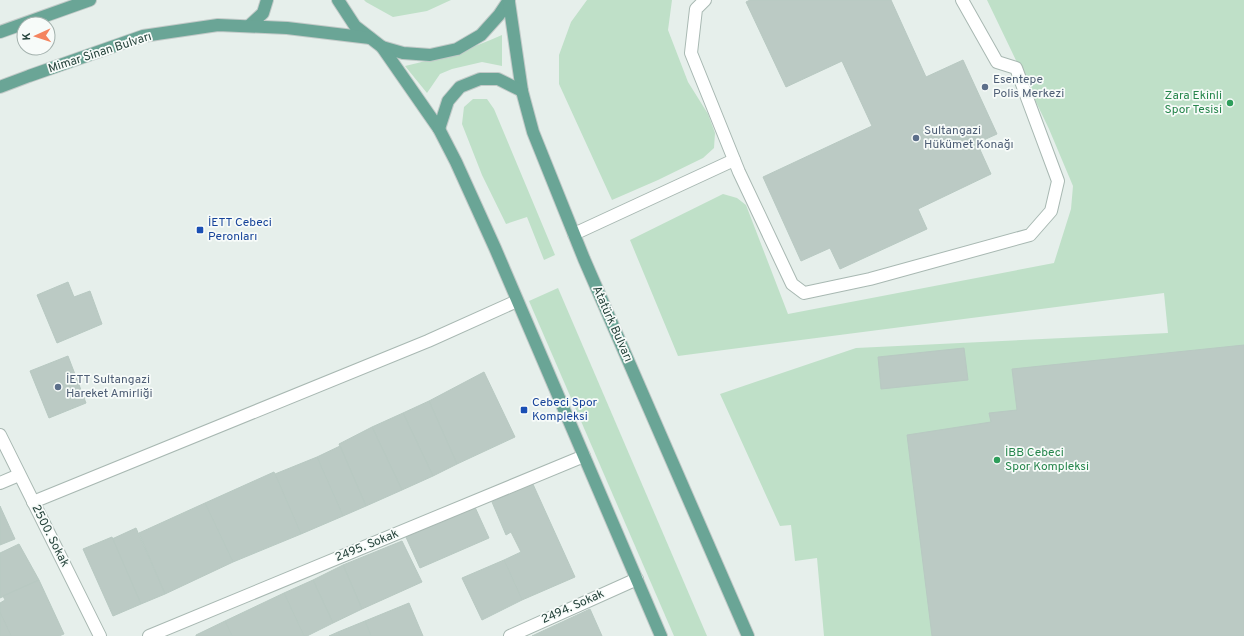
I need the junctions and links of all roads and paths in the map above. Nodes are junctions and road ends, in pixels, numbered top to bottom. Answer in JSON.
{"nodes":[{"id":1,"x":90,"y":0,"type":"edge"},
{"id":2,"x":267,"y":0,"type":"edge"},
{"id":3,"x":338,"y":0,"type":"edge"},
{"id":4,"x":705,"y":0,"type":"edge"},
{"id":5,"x":962,"y":0,"type":"edge"},
{"id":6,"x":510,"y":1,"type":"edge"},
{"id":7,"x":249,"y":26,"type":"junction"},
{"id":8,"x":0,"y":32,"type":"edge"},
{"id":9,"x":370,"y":38,"type":"junction"},
{"id":10,"x":382,"y":47,"type":"junction"},
{"id":11,"x":0,"y":88,"type":"edge"},
{"id":12,"x":522,"y":91,"type":"junction"},
{"id":13,"x":439,"y":129,"type":"junction"},
{"id":14,"x":734,"y":160,"type":"junction"},
{"id":15,"x":574,"y":234,"type":"junction"},
{"id":16,"x":517,"y":301,"type":"junction"},
{"id":17,"x":0,"y":435,"type":"edge"},
{"id":18,"x":584,"y":456,"type":"junction"},
{"id":19,"x":20,"y":475,"type":"junction"},
{"id":20,"x":0,"y":483,"type":"edge"},
{"id":21,"x":33,"y":502,"type":"junction"},
{"id":22,"x":637,"y":579,"type":"junction"},
{"id":23,"x":100,"y":636,"type":"edge"},
{"id":24,"x":149,"y":636,"type":"edge"},
{"id":25,"x":510,"y":636,"type":"edge"},
{"id":26,"x":661,"y":636,"type":"edge"},
{"id":27,"x":748,"y":636,"type":"edge"}],
"edges":[{"from":1,"to":8,"type":"main road"},
{"from":2,"to":7,"type":"main road"},
{"from":3,"to":9,"type":"main road"},
{"from":4,"to":14,"type":"street"},
{"from":5,"to":14,"type":"street"},
{"from":6,"to":10,"type":"main road"},
{"from":6,"to":12,"type":"main road","name":"Atatürk Bulvarı"},
{"from":7,"to":9,"type":"main road","name":"Mimar Sinan Bulvarı"},
{"from":7,"to":11,"type":"main road","name":"Mimar Sinan Bulvarı"},
{"from":9,"to":10,"type":"main road"},
{"from":10,"to":13,"type":"main road"},
{"from":12,"to":13,"type":"main road"},
{"from":12,"to":15,"type":"main road","name":"Atatürk Bulvarı"},
{"from":13,"to":16,"type":"main road"},
{"from":14,"to":15,"type":"street"},
{"from":15,"to":27,"type":"main road","name":"Atatürk Bulvarı"},
{"from":16,"to":18,"type":"main road"},
{"from":16,"to":21,"type":"street"},
{"from":17,"to":19,"type":"street","name":"2500. Sokak"},
{"from":18,"to":22,"type":"main road"},
{"from":18,"to":24,"type":"street","name":"2495. Sokak"},
{"from":19,"to":20,"type":"street"},
{"from":19,"to":21,"type":"street","name":"2500. Sokak"},
{"from":21,"to":23,"type":"street","name":"2500. Sokak"},
{"from":22,"to":25,"type":"street","name":"2494. Sokak"},
{"from":22,"to":26,"type":"main road"}]}
